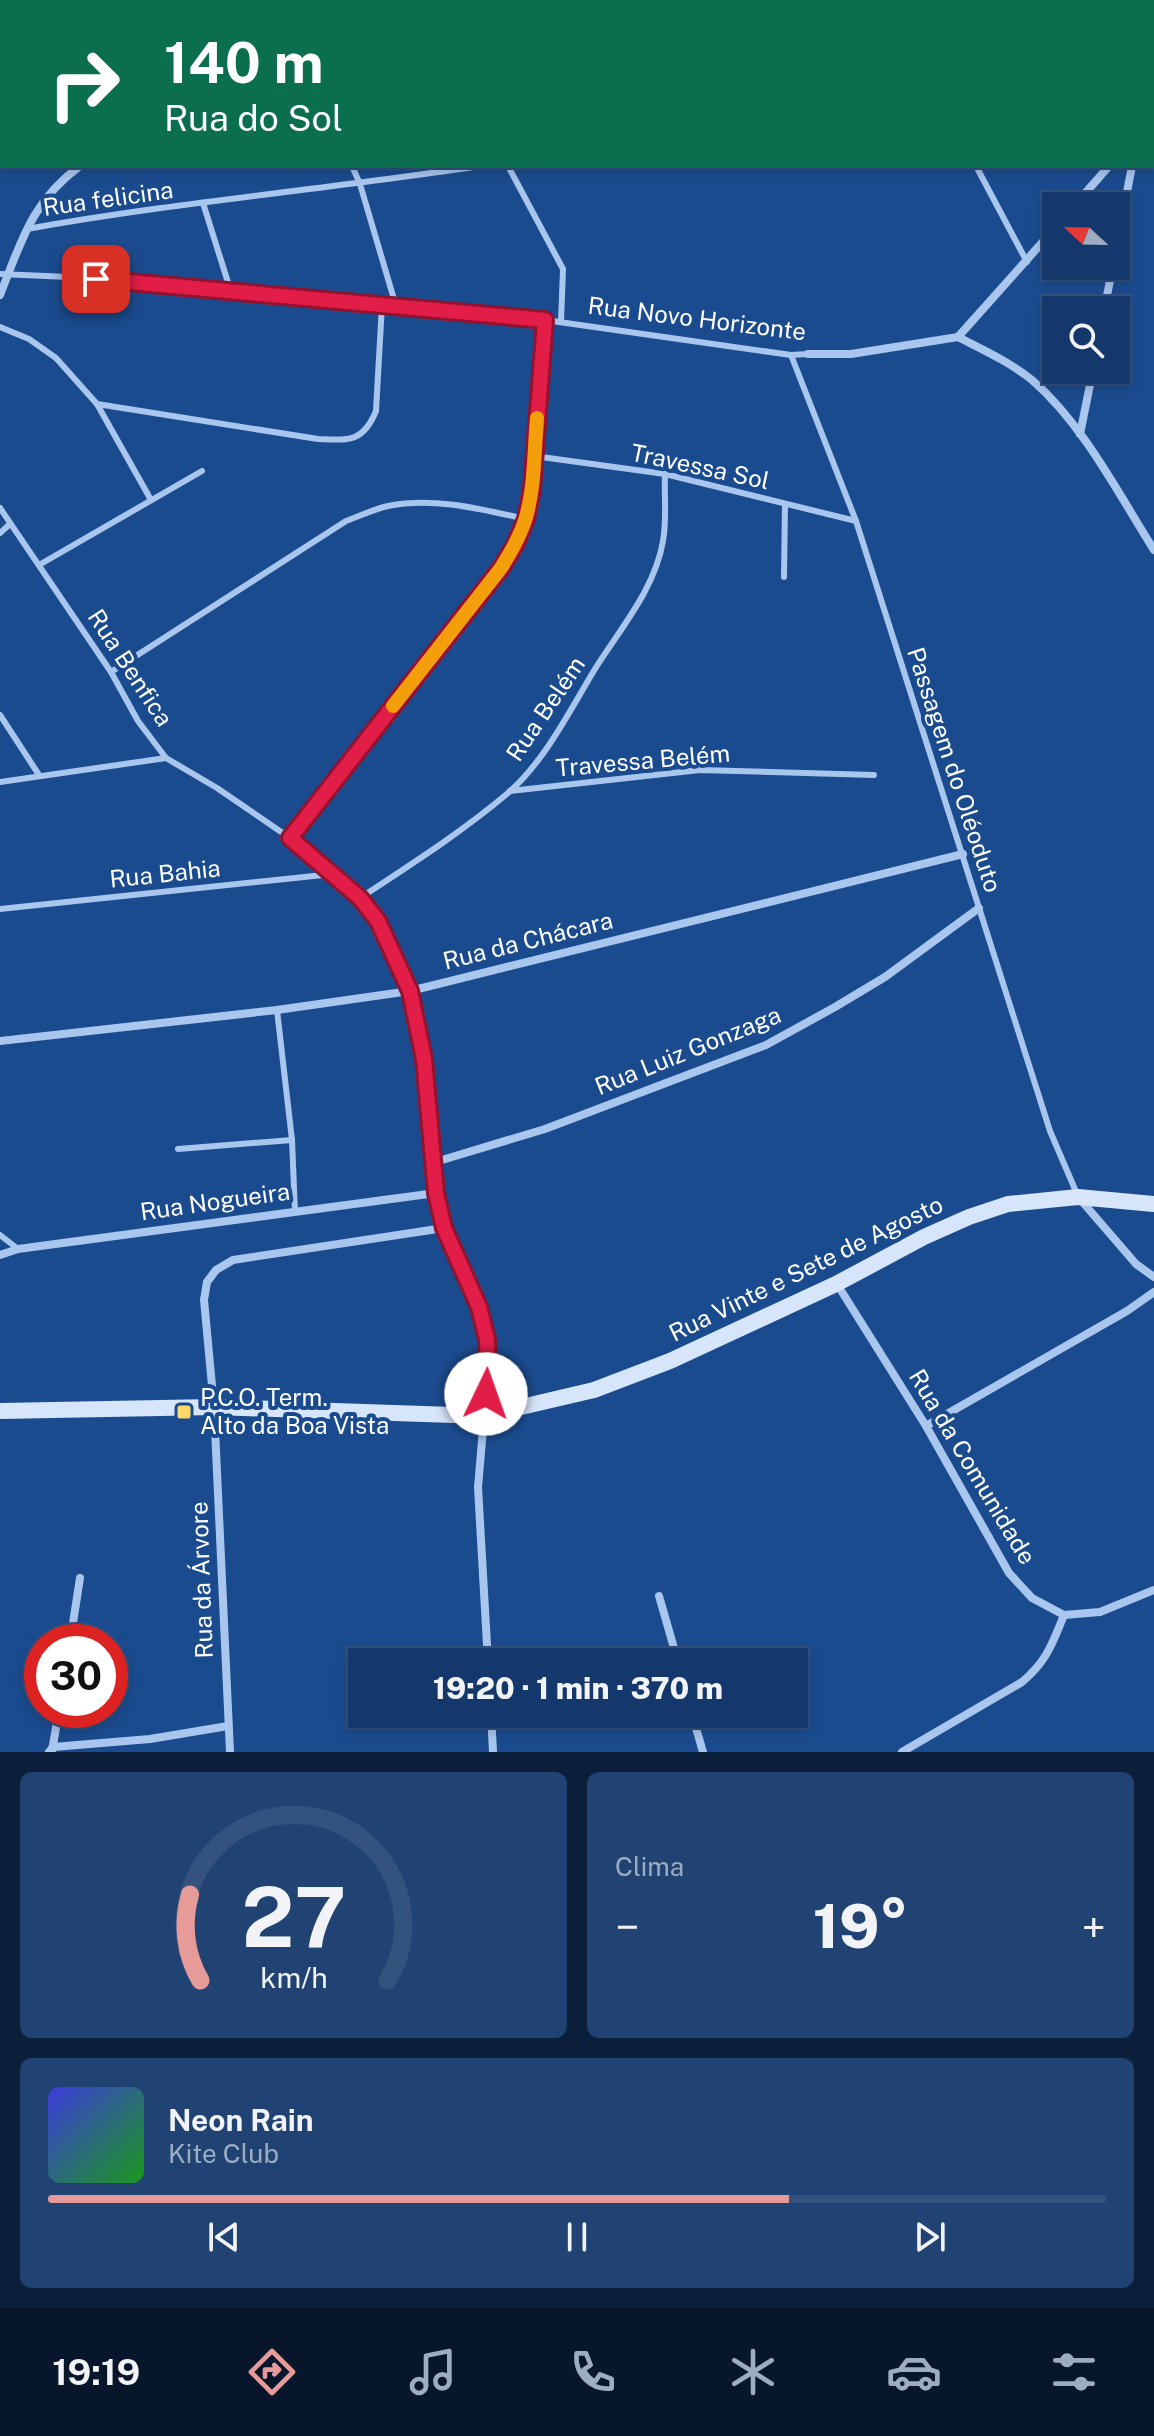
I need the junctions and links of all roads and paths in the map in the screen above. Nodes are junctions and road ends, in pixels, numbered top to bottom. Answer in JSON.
{"nodes":[{"id":1,"x":77,"y":168,"type":"edge"},
{"id":2,"x":353,"y":168,"type":"edge"},
{"id":3,"x":467,"y":168,"type":"edge"},
{"id":4,"x":509,"y":168,"type":"edge"},
{"id":5,"x":977,"y":168,"type":"edge"},
{"id":6,"x":1107,"y":168,"type":"edge"},
{"id":7,"x":1132,"y":168,"type":"edge"},
{"id":8,"x":360,"y":184,"type":"junction"},
{"id":9,"x":1086,"y":192,"type":"edge"},
{"id":10,"x":1127,"y":192,"type":"edge"},
{"id":11,"x":203,"y":203,"type":"junction"},
{"id":12,"x":27,"y":229,"type":"junction"},
{"id":13,"x":1042,"y":244,"type":"edge"},
{"id":14,"x":1027,"y":262,"type":"junction"},
{"id":15,"x":4,"y":274,"type":"edge"},
{"id":16,"x":231,"y":292,"type":"junction"},
{"id":17,"x":0,"y":295,"type":"edge"},
{"id":18,"x":382,"y":305,"type":"junction"},
{"id":19,"x":396,"y":306,"type":"junction"},
{"id":20,"x":545,"y":320,"type":"junction"},
{"id":21,"x":561,"y":322,"type":"junction"},
{"id":22,"x":0,"y":327,"type":"edge"},
{"id":23,"x":958,"y":337,"type":"junction"},
{"id":24,"x":808,"y":354,"type":"joint"},
{"id":25,"x":791,"y":355,"type":"junction"},
{"id":26,"x":1090,"y":384,"type":"edge"},
{"id":27,"x":97,"y":404,"type":"junction"},
{"id":28,"x":1080,"y":434,"type":"junction"},
{"id":29,"x":534,"y":456,"type":"junction"},
{"id":30,"x":202,"y":471,"type":"dead end"},
{"id":31,"x":665,"y":474,"type":"junction"},
{"id":32,"x":151,"y":500,"type":"junction"},
{"id":33,"x":785,"y":504,"type":"junction"},
{"id":34,"x":0,"y":508,"type":"edge"},
{"id":35,"x":526,"y":519,"type":"junction"},
{"id":36,"x":856,"y":521,"type":"junction"},
{"id":37,"x":10,"y":524,"type":"junction"},
{"id":38,"x":0,"y":533,"type":"edge"},
{"id":39,"x":1154,"y":550,"type":"edge"},
{"id":40,"x":39,"y":565,"type":"junction"},
{"id":41,"x":784,"y":577,"type":"dead end"},
{"id":42,"x":111,"y":672,"type":"junction"},
{"id":43,"x":0,"y":715,"type":"edge"},
{"id":44,"x":166,"y":758,"type":"junction"},
{"id":45,"x":39,"y":775,"type":"junction"},
{"id":46,"x":874,"y":775,"type":"dead end"},
{"id":47,"x":0,"y":782,"type":"edge"},
{"id":48,"x":510,"y":791,"type":"junction"},
{"id":49,"x":290,"y":838,"type":"junction"},
{"id":50,"x":963,"y":854,"type":"junction"},
{"id":51,"x":333,"y":874,"type":"junction"},
{"id":52,"x":360,"y":898,"type":"junction"},
{"id":53,"x":979,"y":908,"type":"junction"},
{"id":54,"x":0,"y":909,"type":"edge"},
{"id":55,"x":410,"y":991,"type":"junction"},
{"id":56,"x":277,"y":1010,"type":"junction"},
{"id":57,"x":0,"y":1041,"type":"edge"},
{"id":58,"x":292,"y":1140,"type":"junction"},
{"id":59,"x":178,"y":1149,"type":"dead end"},
{"id":60,"x":432,"y":1163,"type":"junction"},
{"id":61,"x":436,"y":1193,"type":"junction"},
{"id":62,"x":1078,"y":1197,"type":"junction"},
{"id":63,"x":1154,"y":1204,"type":"edge"},
{"id":64,"x":295,"y":1212,"type":"junction"},
{"id":65,"x":444,"y":1228,"type":"junction"},
{"id":66,"x":0,"y":1235,"type":"edge"},
{"id":67,"x":18,"y":1249,"type":"junction"},
{"id":68,"x":0,"y":1255,"type":"edge"},
{"id":69,"x":1154,"y":1277,"type":"edge"},
{"id":70,"x":836,"y":1284,"type":"junction"},
{"id":71,"x":1154,"y":1292,"type":"edge"},
{"id":72,"x":214,"y":1407,"type":"junction"},
{"id":73,"x":0,"y":1411,"type":"edge"},
{"id":74,"x":483,"y":1416,"type":"junction"},
{"id":75,"x":926,"y":1426,"type":"junction"},
{"id":76,"x":80,"y":1578,"type":"dead end"},
{"id":77,"x":1154,"y":1590,"type":"edge"},
{"id":78,"x":659,"y":1596,"type":"dead end"},
{"id":79,"x":1064,"y":1615,"type":"junction"},
{"id":80,"x":73,"y":1624,"type":"edge"},
{"id":81,"x":487,"y":1648,"type":"edge"},
{"id":82,"x":674,"y":1648,"type":"edge"},
{"id":83,"x":228,"y":1726,"type":"junction"},
{"id":84,"x":55,"y":1728,"type":"edge"},
{"id":85,"x":492,"y":1728,"type":"edge"},
{"id":86,"x":696,"y":1728,"type":"edge"},
{"id":87,"x":51,"y":1750,"type":"edge"},
{"id":88,"x":230,"y":1752,"type":"edge"},
{"id":89,"x":493,"y":1752,"type":"edge"},
{"id":90,"x":703,"y":1752,"type":"edge"},
{"id":91,"x":902,"y":1752,"type":"edge"}],
"edges":[{"from":1,"to":12,"type":"street"},
{"from":2,"to":8,"type":"lane"},
{"from":3,"to":8,"type":"lane","name":"Rua felicina"},
{"from":4,"to":21,"type":"lane"},
{"from":5,"to":14,"type":"lane"},
{"from":6,"to":9,"type":"street"},
{"from":7,"to":10,"type":"street"},
{"from":8,"to":11,"type":"lane","name":"Rua felicina"},
{"from":8,"to":19,"type":"lane"},
{"from":11,"to":12,"type":"lane","name":"Rua felicina"},
{"from":11,"to":16,"type":"lane"},
{"from":12,"to":15,"type":"street"},
{"from":13,"to":14,"type":"street"},
{"from":14,"to":23,"type":"street"},
{"from":15,"to":16,"type":"lane","name":"Rua Novo Horizonte"},
{"from":15,"to":17,"type":"street"},
{"from":16,"to":18,"type":"lane","name":"Rua Novo Horizonte"},
{"from":18,"to":19,"type":"lane","name":"Rua Novo Horizonte"},
{"from":18,"to":27,"type":"lane"},
{"from":19,"to":20,"type":"lane","name":"Rua Novo Horizonte"},
{"from":20,"to":21,"type":"lane","name":"Rua Novo Horizonte"},
{"from":20,"to":29,"type":"lane"},
{"from":21,"to":25,"type":"lane","name":"Rua Novo Horizonte"},
{"from":22,"to":27,"type":"lane"},
{"from":23,"to":24,"type":"street","name":"Rua Novo Horizonte"},
{"from":23,"to":28,"type":"street"},
{"from":24,"to":25,"type":"lane","name":"Rua Novo Horizonte"},
{"from":25,"to":36,"type":"lane","name":"Passagem do Oléoduto"},
{"from":26,"to":28,"type":"street"},
{"from":27,"to":32,"type":"lane"},
{"from":28,"to":39,"type":"street"},
{"from":29,"to":31,"type":"lane","name":"Travessa Sol"},
{"from":29,"to":35,"type":"lane"},
{"from":30,"to":32,"type":"lane"},
{"from":31,"to":33,"type":"lane","name":"Travessa Sol"},
{"from":31,"to":48,"type":"lane","name":"Rua Belém"},
{"from":32,"to":40,"type":"lane"},
{"from":33,"to":36,"type":"lane","name":"Travessa Sol"},
{"from":33,"to":41,"type":"lane"},
{"from":34,"to":37,"type":"lane","name":"Rua Benfica"},
{"from":35,"to":42,"type":"lane"},
{"from":35,"to":49,"type":"lane"},
{"from":36,"to":50,"type":"lane","name":"Passagem do Oléoduto"},
{"from":37,"to":38,"type":"lane"},
{"from":37,"to":40,"type":"lane","name":"Rua Benfica"},
{"from":40,"to":42,"type":"lane","name":"Rua Benfica"},
{"from":42,"to":44,"type":"lane","name":"Rua Benfica"},
{"from":43,"to":45,"type":"lane"},
{"from":44,"to":45,"type":"lane"},
{"from":44,"to":49,"type":"lane","name":"Rua Benfica"},
{"from":45,"to":47,"type":"lane"},
{"from":46,"to":48,"type":"lane","name":"Travessa Belém"},
{"from":48,"to":52,"type":"lane","name":"Rua Belém"},
{"from":49,"to":51,"type":"lane","name":"Rua Benfica"},
{"from":50,"to":53,"type":"lane","name":"Passagem do Oléoduto"},
{"from":50,"to":55,"type":"street","name":"Rua da Chácara"},
{"from":51,"to":52,"type":"lane","name":"Rua Benfica"},
{"from":51,"to":54,"type":"lane","name":"Rua Bahia"},
{"from":52,"to":55,"type":"lane","name":"Rua Benfica"},
{"from":53,"to":60,"type":"street","name":"Rua Luiz Gonzaga"},
{"from":53,"to":62,"type":"lane","name":"Passagem do Oléoduto"},
{"from":55,"to":56,"type":"street","name":"Rua da Chácara"},
{"from":55,"to":60,"type":"street","name":"Rua Benfica"},
{"from":56,"to":57,"type":"street","name":"Rua da Chácara"},
{"from":56,"to":58,"type":"lane"},
{"from":58,"to":59,"type":"lane"},
{"from":58,"to":64,"type":"lane"},
{"from":60,"to":61,"type":"street","name":"Rua Benfica"},
{"from":61,"to":64,"type":"street","name":"Rua Nogueira"},
{"from":61,"to":65,"type":"street","name":"Rua Benfica"},
{"from":62,"to":63,"type":"street","name":"Rua Vinte e Sete de Agosto"},
{"from":62,"to":69,"type":"street"},
{"from":62,"to":70,"type":"street","name":"Rua Vinte e Sete de Agosto"},
{"from":64,"to":67,"type":"street","name":"Rua Nogueira"},
{"from":65,"to":72,"type":"street"},
{"from":65,"to":74,"type":"street","name":"Rua Benfica"},
{"from":66,"to":67,"type":"lane"},
{"from":67,"to":68,"type":"street","name":"Rua Nogueira"},
{"from":70,"to":74,"type":"street","name":"Rua Vinte e Sete de Agosto"},
{"from":70,"to":75,"type":"street","name":"Rua da Comunidade"},
{"from":71,"to":75,"type":"street"},
{"from":72,"to":73,"type":"street","name":"Rua Vinte e Sete de Agosto"},
{"from":72,"to":74,"type":"street","name":"Rua Vinte e Sete de Agosto"},
{"from":72,"to":83,"type":"street","name":"Rua da Árvore"},
{"from":74,"to":81,"type":"street","name":"Rua Benfica"},
{"from":75,"to":79,"type":"street","name":"Rua da Comunidade"},
{"from":76,"to":80,"type":"street"},
{"from":77,"to":79,"type":"street"},
{"from":78,"to":82,"type":"street"},
{"from":79,"to":91,"type":"street"},
{"from":83,"to":87,"type":"street"},
{"from":83,"to":88,"type":"street","name":"Rua da Árvore"},
{"from":84,"to":87,"type":"street"},
{"from":85,"to":89,"type":"street"},
{"from":86,"to":90,"type":"street"}]}
